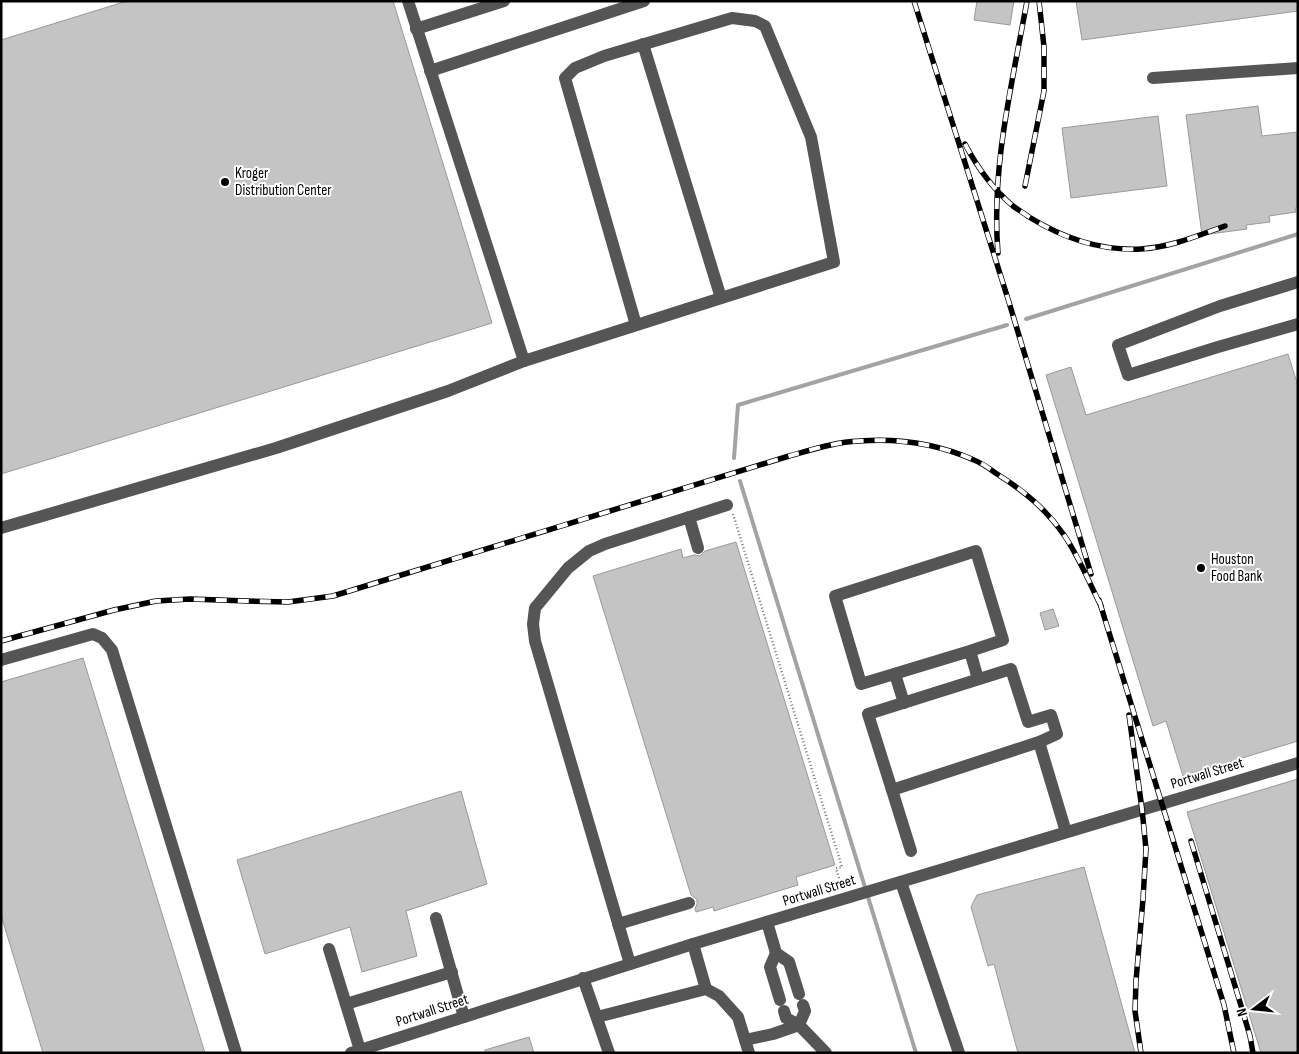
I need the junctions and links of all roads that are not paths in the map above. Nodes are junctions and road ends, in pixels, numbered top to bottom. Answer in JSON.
{"nodes":[{"id":1,"x":408,"y":1,"type":"edge"},
{"id":2,"x":504,"y":1,"type":"edge"},
{"id":3,"x":644,"y":1,"type":"edge"},
{"id":4,"x":416,"y":29,"type":"junction"},
{"id":5,"x":643,"y":44,"type":"junction"},
{"id":6,"x":1298,"y":68,"type":"edge"},
{"id":7,"x":430,"y":71,"type":"junction"},
{"id":8,"x":1153,"y":78,"type":"dead end"},
{"id":9,"x":1298,"y":282,"type":"edge"},
{"id":10,"x":721,"y":298,"type":"junction"},
{"id":11,"x":1298,"y":324,"type":"edge"},
{"id":12,"x":636,"y":325,"type":"junction"},
{"id":13,"x":524,"y":361,"type":"junction"},
{"id":14,"x":727,"y":505,"type":"road end"},
{"id":15,"x":690,"y":517,"type":"junction"},
{"id":16,"x":1,"y":528,"type":"edge"},
{"id":17,"x":698,"y":548,"type":"dead end"},
{"id":18,"x":970,"y":650,"type":"junction"},
{"id":19,"x":1,"y":660,"type":"edge"},
{"id":20,"x":895,"y":674,"type":"junction"},
{"id":21,"x":978,"y":679,"type":"junction"},
{"id":22,"x":904,"y":703,"type":"junction"},
{"id":23,"x":1039,"y":742,"type":"junction"},
{"id":24,"x":1298,"y":763,"type":"edge"},
{"id":25,"x":892,"y":790,"type":"junction"},
{"id":26,"x":1066,"y":832,"type":"junction"},
{"id":27,"x":910,"y":851,"type":"dead end"},
{"id":28,"x":901,"y":882,"type":"junction"},
{"id":29,"x":689,"y":903,"type":"dead end"},
{"id":30,"x":436,"y":918,"type":"dead end"},
{"id":31,"x":767,"y":922,"type":"junction"},
{"id":32,"x":618,"y":924,"type":"junction"},
{"id":33,"x":693,"y":944,"type":"junction"},
{"id":34,"x":330,"y":949,"type":"dead end"},
{"id":35,"x":776,"y":953,"type":"junction"},
{"id":36,"x":630,"y":964,"type":"junction"},
{"id":37,"x":452,"y":972,"type":"junction"},
{"id":38,"x":584,"y":978,"type":"junction"},
{"id":39,"x":706,"y":989,"type":"junction"},
{"id":40,"x":346,"y":1004,"type":"junction"},
{"id":41,"x":464,"y":1017,"type":"junction"},
{"id":42,"x":597,"y":1017,"type":"junction"},
{"id":43,"x":799,"y":1025,"type":"junction"},
{"id":44,"x":747,"y":1047,"type":"edge"},
{"id":45,"x":355,"y":1051,"type":"edge"},
{"id":46,"x":236,"y":1053,"type":"edge"},
{"id":47,"x":609,"y":1053,"type":"edge"},
{"id":48,"x":826,"y":1053,"type":"edge"},
{"id":49,"x":959,"y":1053,"type":"edge"}],
"edges":[{"from":1,"to":4,"type":"street"},
{"from":2,"to":4,"type":"street"},
{"from":3,"to":7,"type":"street"},
{"from":4,"to":7,"type":"street"},
{"from":5,"to":10,"type":"street"},
{"from":5,"to":10,"type":"street"},
{"from":5,"to":12,"type":"street"},
{"from":6,"to":8,"type":"street"},
{"from":7,"to":13,"type":"street"},
{"from":9,"to":11,"type":"street"},
{"from":10,"to":12,"type":"street"},
{"from":12,"to":13,"type":"street"},
{"from":13,"to":16,"type":"street"},
{"from":14,"to":15,"type":"street"},
{"from":15,"to":17,"type":"street"},
{"from":15,"to":32,"type":"street"},
{"from":18,"to":20,"type":"street"},
{"from":18,"to":20,"type":"street"},
{"from":18,"to":21,"type":"street"},
{"from":19,"to":46,"type":"street"},
{"from":20,"to":22,"type":"street"},
{"from":21,"to":22,"type":"street"},
{"from":21,"to":23,"type":"street"},
{"from":22,"to":25,"type":"street"},
{"from":23,"to":25,"type":"street"},
{"from":23,"to":26,"type":"street"},
{"from":24,"to":26,"type":"street","name":"Portwall Street"},
{"from":25,"to":27,"type":"street"},
{"from":26,"to":28,"type":"street","name":"Portwall Street"},
{"from":28,"to":31,"type":"street","name":"Portwall Street"},
{"from":28,"to":49,"type":"street"},
{"from":29,"to":32,"type":"street"},
{"from":30,"to":37,"type":"street"},
{"from":31,"to":33,"type":"street","name":"Portwall Street"},
{"from":31,"to":35,"type":"street"},
{"from":32,"to":36,"type":"street"},
{"from":33,"to":36,"type":"street","name":"Portwall Street"},
{"from":33,"to":39,"type":"street"},
{"from":34,"to":40,"type":"street"},
{"from":35,"to":43,"type":"street"},
{"from":35,"to":43,"type":"street"},
{"from":36,"to":38,"type":"street","name":"Portwall Street"},
{"from":37,"to":40,"type":"street"},
{"from":37,"to":41,"type":"street"},
{"from":38,"to":41,"type":"street","name":"Portwall Street"},
{"from":38,"to":42,"type":"street"},
{"from":39,"to":42,"type":"street"},
{"from":39,"to":44,"type":"street"},
{"from":40,"to":45,"type":"street"},
{"from":41,"to":45,"type":"street","name":"Portwall Street"},
{"from":42,"to":47,"type":"street"},
{"from":43,"to":44,"type":"street"},
{"from":43,"to":48,"type":"street"}]}
